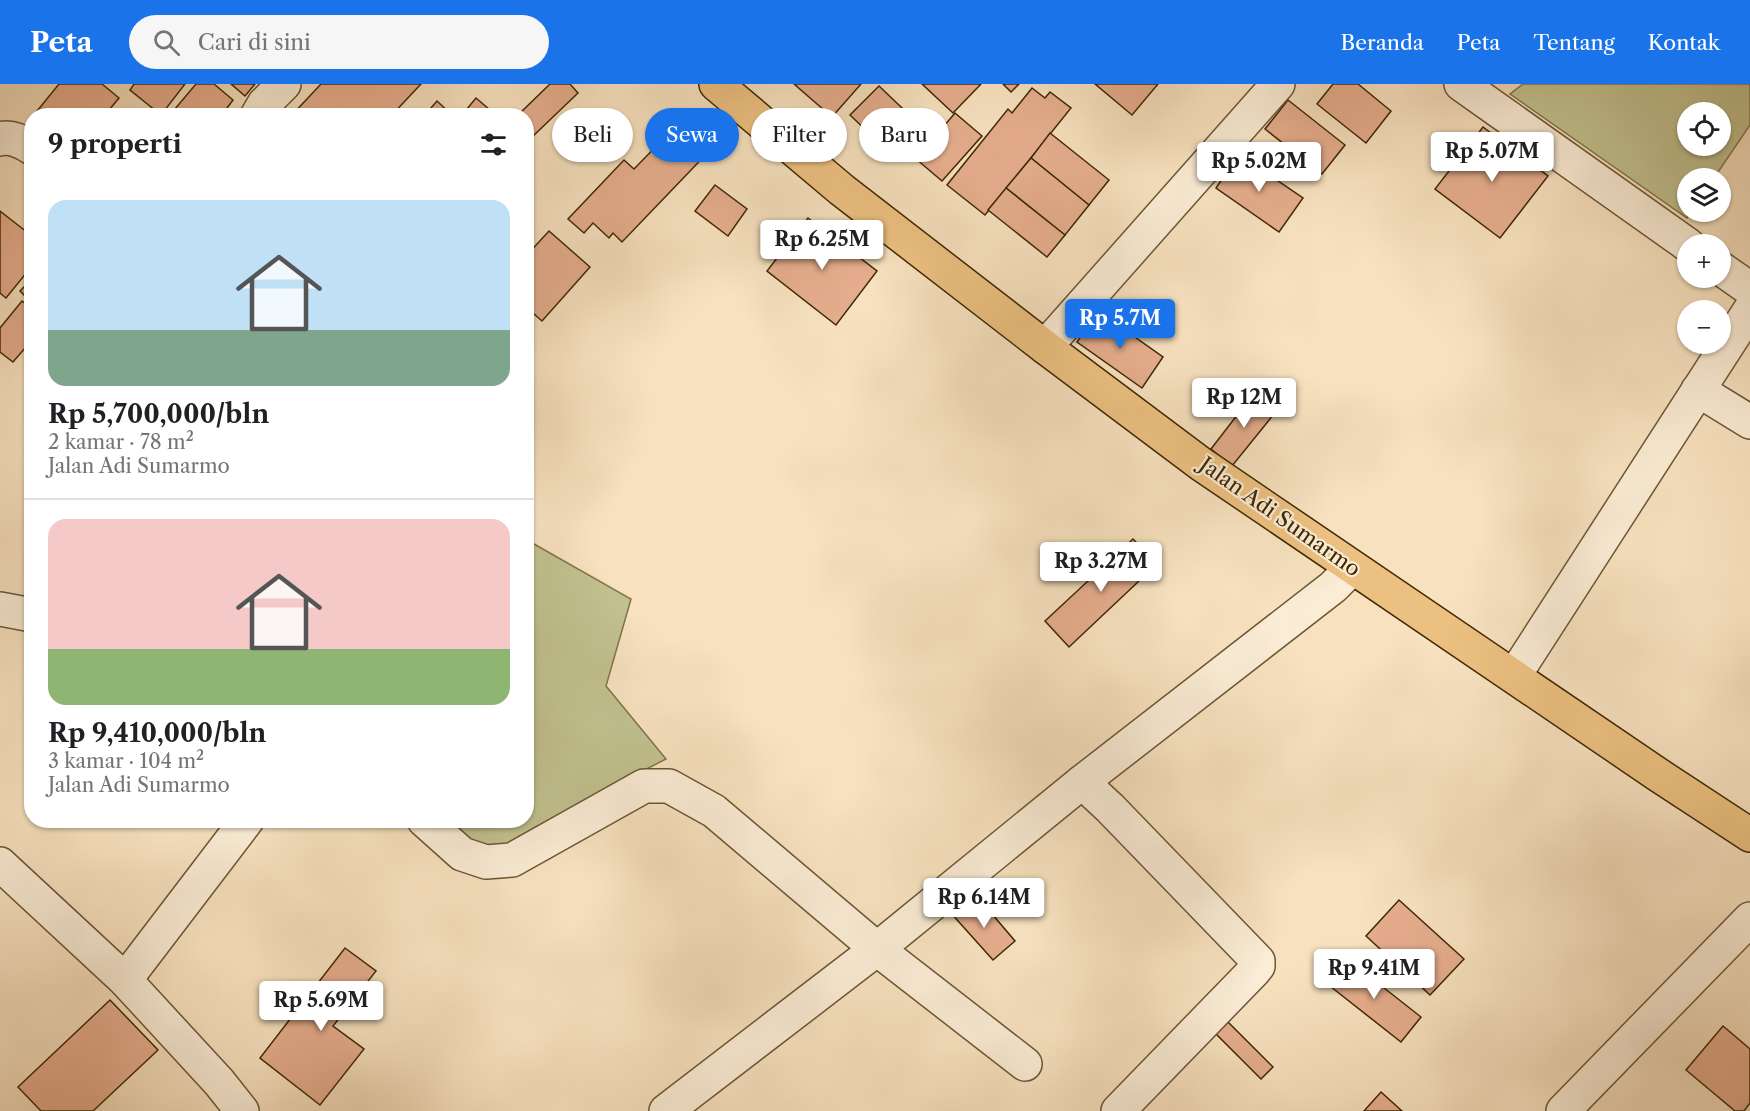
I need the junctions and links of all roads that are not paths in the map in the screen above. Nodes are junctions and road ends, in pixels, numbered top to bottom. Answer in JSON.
{"nodes":[{"id":1,"x":284,"y":84,"type":"edge"},
{"id":2,"x":716,"y":84,"type":"edge"},
{"id":3,"x":1278,"y":84,"type":"edge"},
{"id":4,"x":1461,"y":84,"type":"edge"},
{"id":5,"x":262,"y":108,"type":"edge"},
{"id":6,"x":0,"y":139,"type":"edge"},
{"id":7,"x":24,"y":143,"type":"edge"},
{"id":8,"x":1677,"y":237,"type":"edge"},
{"id":9,"x":1731,"y":276,"type":"edge"},
{"id":10,"x":1750,"y":289,"type":"edge"},
{"id":11,"x":1750,"y":309,"type":"edge"},
{"id":12,"x":1045,"y":347,"type":"junction"},
{"id":13,"x":1698,"y":390,"type":"junction"},
{"id":14,"x":1750,"y":422,"type":"edge"},
{"id":15,"x":1352,"y":568,"type":"junction"},
{"id":16,"x":0,"y":609,"type":"edge"},
{"id":17,"x":24,"y":614,"type":"edge"},
{"id":18,"x":1514,"y":676,"type":"junction"},
{"id":19,"x":1082,"y":782,"type":"junction"},
{"id":20,"x":241,"y":828,"type":"edge"},
{"id":21,"x":433,"y":828,"type":"edge"},
{"id":22,"x":1750,"y":835,"type":"edge"},
{"id":23,"x":0,"y":864,"type":"edge"},
{"id":24,"x":1750,"y":919,"type":"edge"},
{"id":25,"x":877,"y":949,"type":"junction"},
{"id":26,"x":125,"y":980,"type":"junction"},
{"id":27,"x":1025,"y":1064,"type":"dead end"},
{"id":28,"x":688,"y":1105,"type":"edge"},
{"id":29,"x":242,"y":1111,"type":"edge"},
{"id":30,"x":1118,"y":1111,"type":"edge"},
{"id":31,"x":1563,"y":1111,"type":"edge"}],
"edges":[{"from":1,"to":5,"type":"street"},
{"from":2,"to":12,"type":"main road","name":"Jalan Adi Sumarmo"},
{"from":3,"to":12,"type":"street"},
{"from":4,"to":8,"type":"street"},
{"from":6,"to":7,"type":"street"},
{"from":9,"to":10,"type":"street"},
{"from":11,"to":13,"type":"street"},
{"from":12,"to":15,"type":"main road","name":"Jalan Adi Sumarmo"},
{"from":13,"to":14,"type":"street"},
{"from":13,"to":18,"type":"street"},
{"from":15,"to":18,"type":"main road","name":"Jalan Adi Sumarmo"},
{"from":15,"to":19,"type":"street"},
{"from":16,"to":17,"type":"street"},
{"from":18,"to":22,"type":"main road","name":"Jalan Adi Sumarmo"},
{"from":19,"to":25,"type":"street"},
{"from":19,"to":30,"type":"street"},
{"from":20,"to":26,"type":"street"},
{"from":21,"to":25,"type":"street"},
{"from":23,"to":26,"type":"street"},
{"from":24,"to":31,"type":"street"},
{"from":25,"to":27,"type":"street"},
{"from":25,"to":28,"type":"street"},
{"from":26,"to":29,"type":"street"}]}
